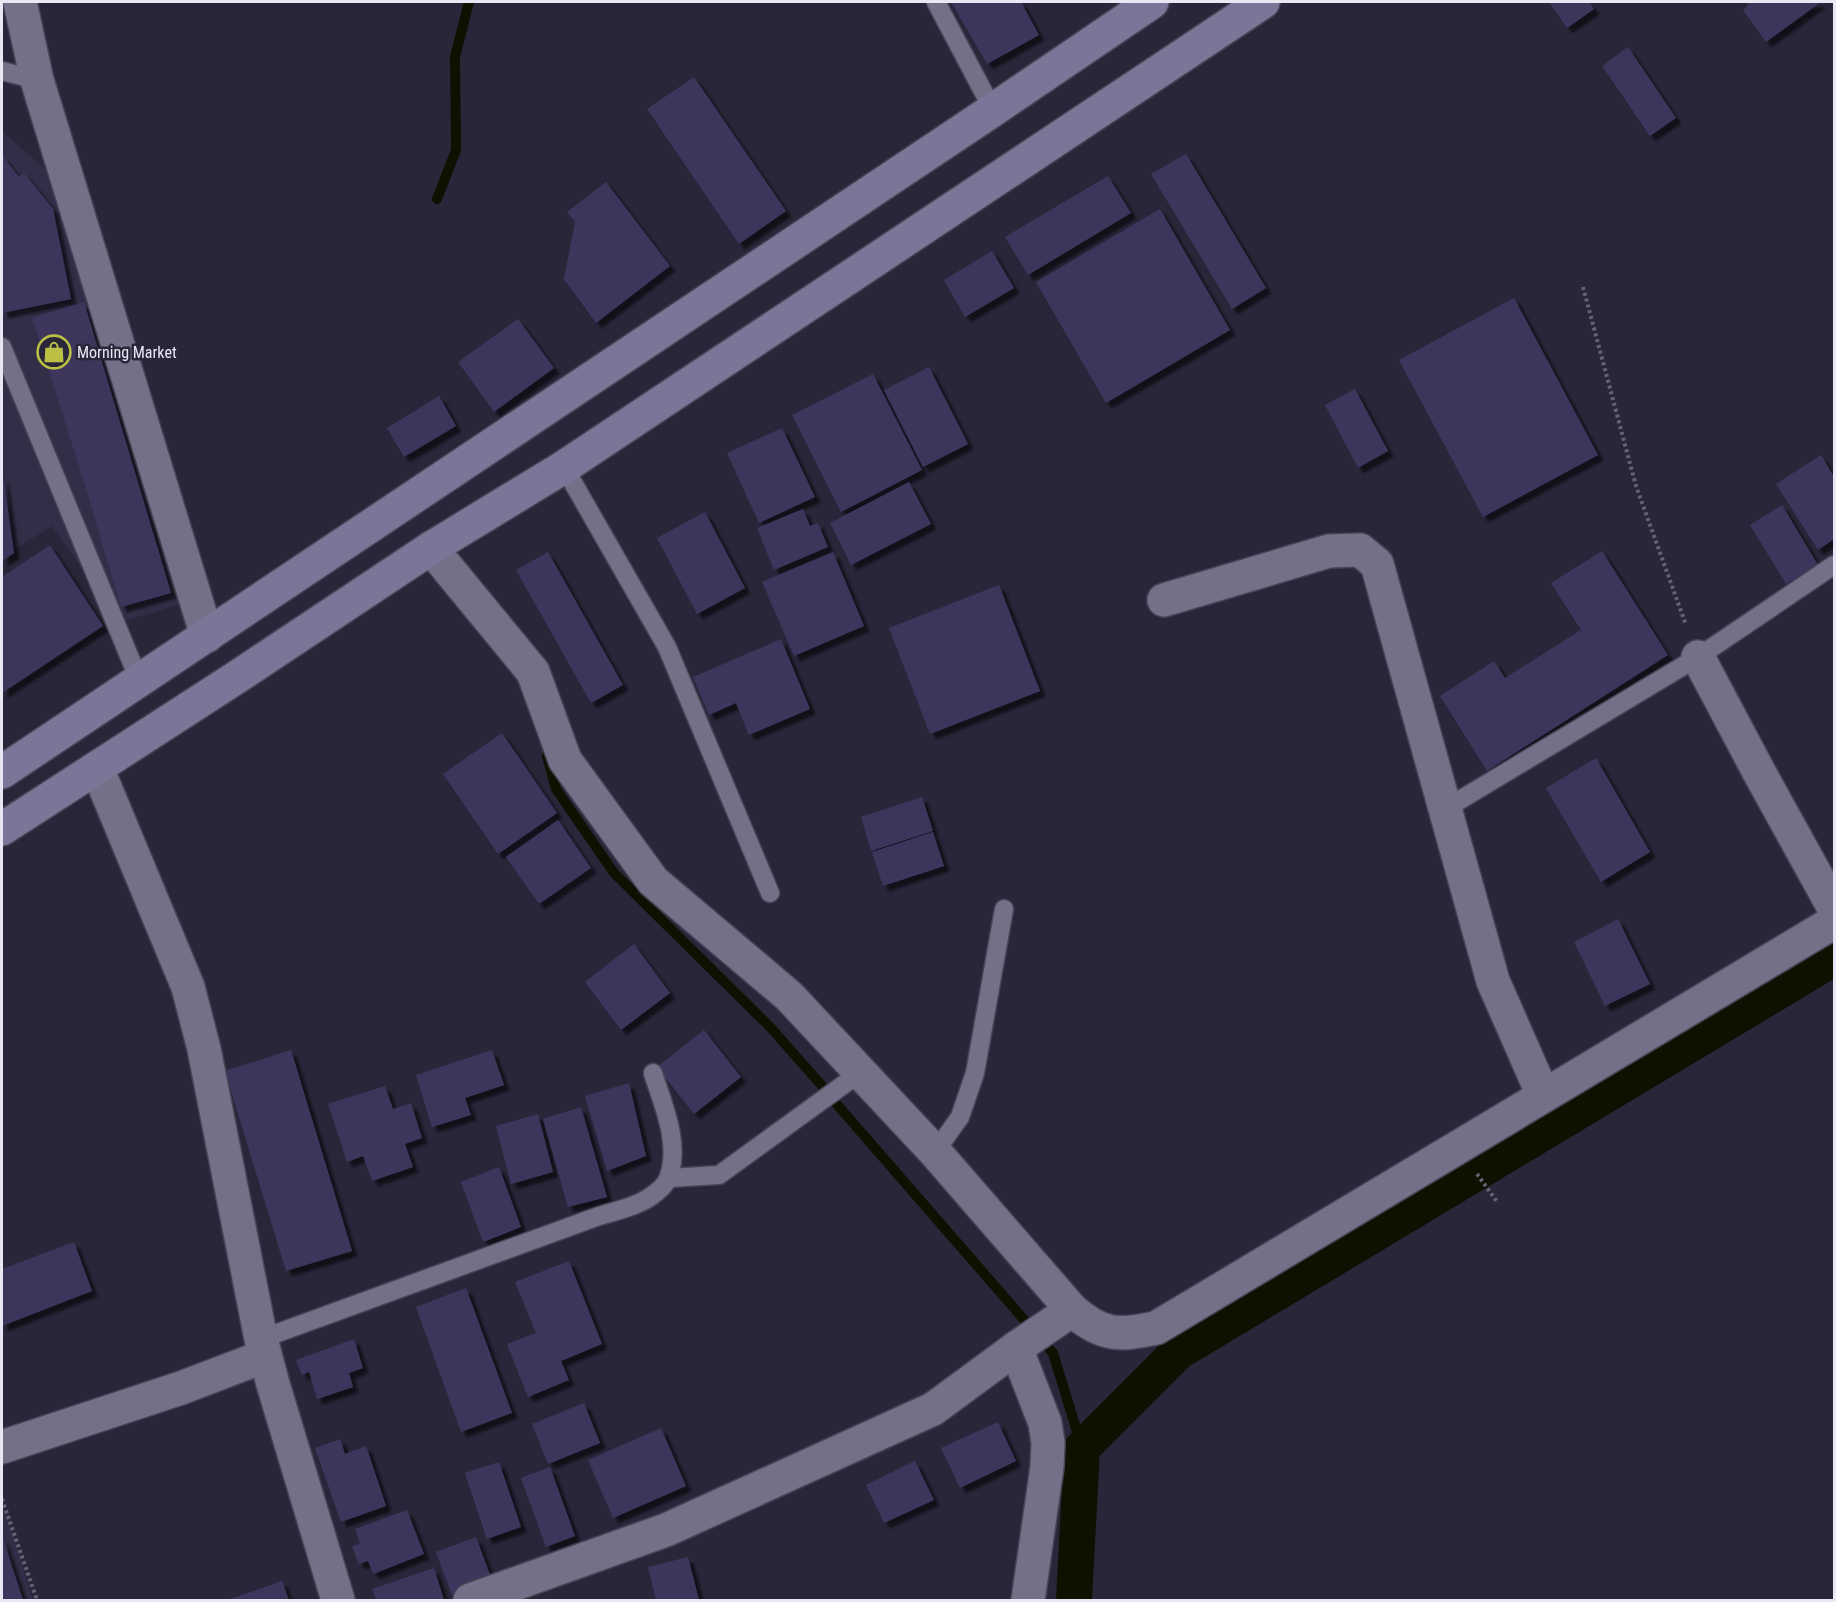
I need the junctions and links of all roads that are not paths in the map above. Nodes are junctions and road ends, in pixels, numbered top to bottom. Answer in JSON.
{"nodes":[{"id":1,"x":20,"y":2,"type":"edge"},
{"id":2,"x":936,"y":2,"type":"edge"},
{"id":3,"x":1152,"y":2,"type":"edge"},
{"id":4,"x":1263,"y":2,"type":"edge"},
{"id":5,"x":2,"y":71,"type":"edge"},
{"id":6,"x":37,"y":80,"type":"junction"},
{"id":7,"x":993,"y":110,"type":"junction"},
{"id":8,"x":2,"y":347,"type":"edge"},
{"id":9,"x":564,"y":467,"type":"junction"},
{"id":10,"x":431,"y":548,"type":"junction"},
{"id":11,"x":1834,"y":565,"type":"edge"},
{"id":12,"x":1164,"y":600,"type":"dead end"},
{"id":13,"x":207,"y":636,"type":"junction"},
{"id":14,"x":1698,"y":657,"type":"junction"},
{"id":15,"x":139,"y":680,"type":"junction"},
{"id":16,"x":97,"y":768,"type":"junction"},
{"id":17,"x":2,"y":772,"type":"edge"},
{"id":18,"x":1445,"y":809,"type":"junction"},
{"id":19,"x":2,"y":829,"type":"edge"},
{"id":20,"x":770,"y":893,"type":"dead end"},
{"id":21,"x":1834,"y":908,"type":"edge"},
{"id":22,"x":1004,"y":909,"type":"dead end"},
{"id":23,"x":1834,"y":922,"type":"edge"},
{"id":24,"x":861,"y":1072,"type":"junction"},
{"id":25,"x":653,"y":1073,"type":"dead end"},
{"id":26,"x":1543,"y":1095,"type":"junction"},
{"id":27,"x":935,"y":1152,"type":"junction"},
{"id":28,"x":669,"y":1178,"type":"junction"},
{"id":29,"x":1072,"y":1310,"type":"junction"},
{"id":30,"x":263,"y":1347,"type":"junction"},
{"id":31,"x":1016,"y":1348,"type":"junction"},
{"id":32,"x":2,"y":1447,"type":"edge"},
{"id":33,"x":338,"y":1600,"type":"edge"},
{"id":34,"x":470,"y":1600,"type":"edge"},
{"id":35,"x":1028,"y":1600,"type":"edge"}],
"edges":[{"from":1,"to":6,"type":"street"},
{"from":2,"to":7,"type":"lane"},
{"from":3,"to":7,"type":"main road"},
{"from":4,"to":9,"type":"main road"},
{"from":5,"to":6,"type":"lane"},
{"from":6,"to":13,"type":"street"},
{"from":7,"to":13,"type":"main road"},
{"from":8,"to":15,"type":"lane"},
{"from":9,"to":10,"type":"main road"},
{"from":9,"to":20,"type":"lane"},
{"from":10,"to":16,"type":"main road"},
{"from":10,"to":24,"type":"street"},
{"from":11,"to":14,"type":"lane"},
{"from":12,"to":18,"type":"street"},
{"from":13,"to":15,"type":"main road"},
{"from":14,"to":18,"type":"lane"},
{"from":14,"to":21,"type":"street"},
{"from":15,"to":17,"type":"main road"},
{"from":16,"to":19,"type":"main road"},
{"from":16,"to":30,"type":"street"},
{"from":18,"to":26,"type":"street"},
{"from":22,"to":27,"type":"lane"},
{"from":23,"to":26,"type":"street"},
{"from":24,"to":27,"type":"street"},
{"from":24,"to":28,"type":"lane"},
{"from":25,"to":28,"type":"lane"},
{"from":26,"to":29,"type":"street"},
{"from":27,"to":29,"type":"street"},
{"from":28,"to":30,"type":"lane"},
{"from":29,"to":31,"type":"street"},
{"from":30,"to":32,"type":"street"},
{"from":30,"to":33,"type":"street"},
{"from":31,"to":34,"type":"street"},
{"from":31,"to":35,"type":"street"}]}
